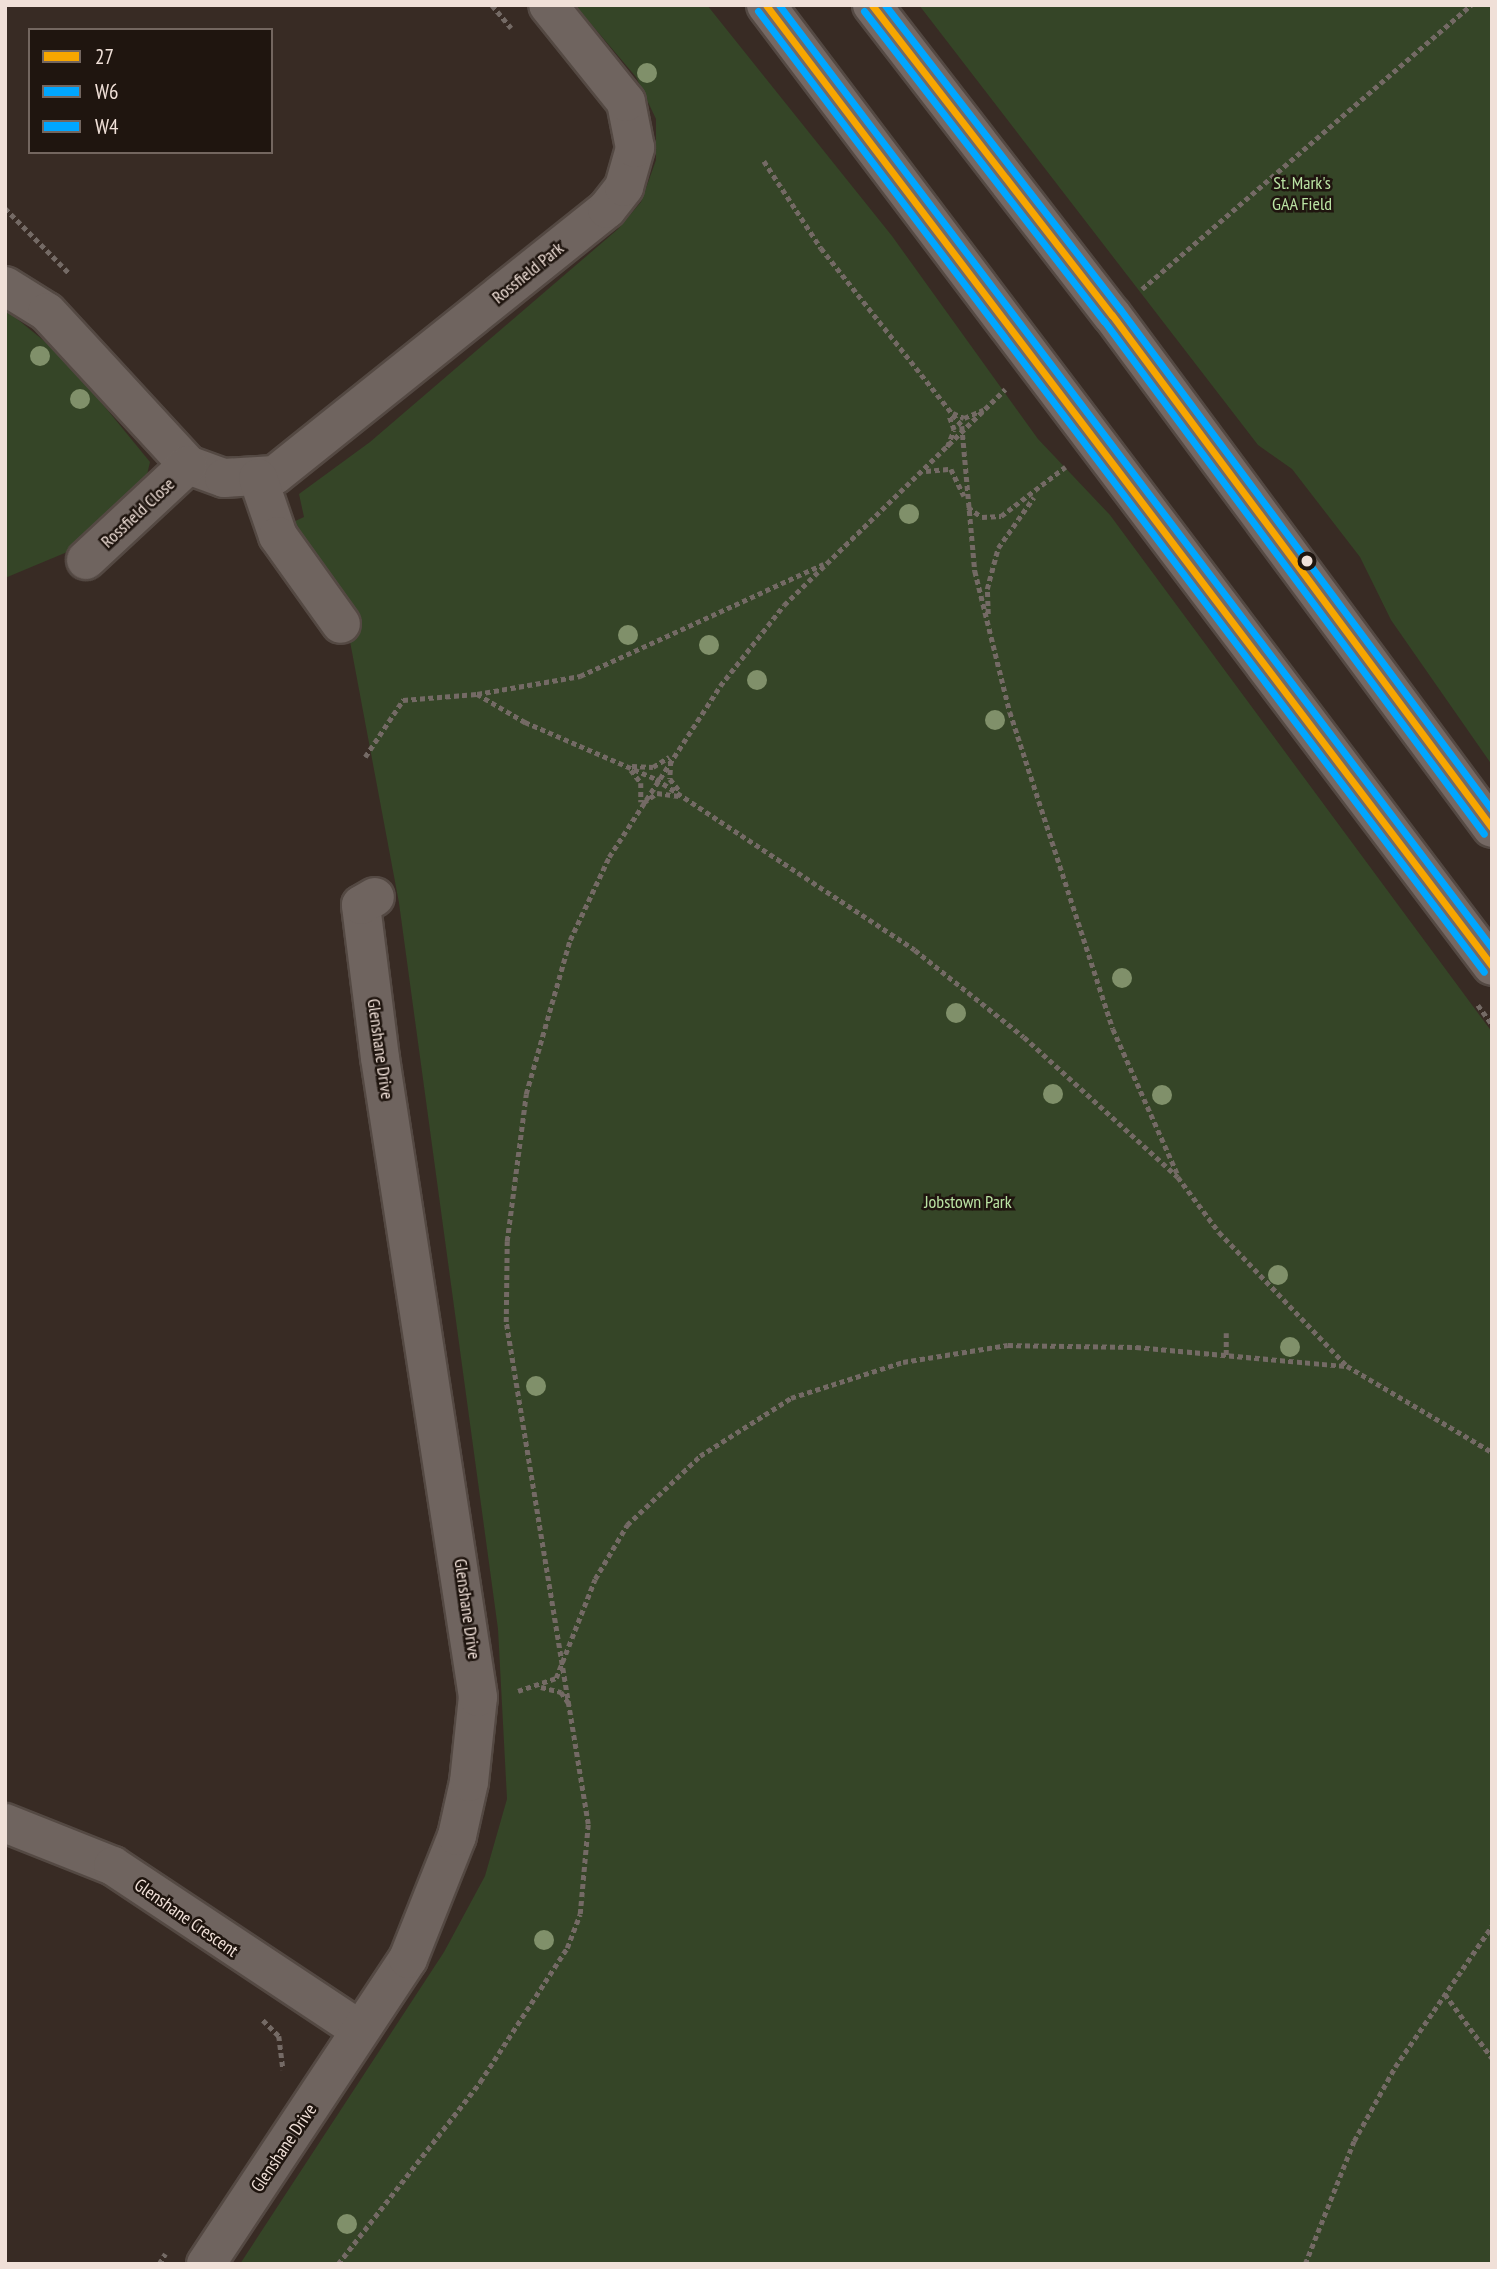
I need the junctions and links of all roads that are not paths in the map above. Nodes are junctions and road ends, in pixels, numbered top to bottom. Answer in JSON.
{"nodes":[{"id":1,"x":548,"y":5,"type":"edge"},
{"id":2,"x":766,"y":5,"type":"edge"},
{"id":3,"x":872,"y":5,"type":"edge"},
{"id":4,"x":5,"y":286,"type":"edge"},
{"id":5,"x":188,"y":465,"type":"junction"},
{"id":6,"x":258,"y":478,"type":"junction"},
{"id":7,"x":86,"y":560,"type":"dead end"},
{"id":8,"x":341,"y":624,"type":"dead end"},
{"id":9,"x":1492,"y":828,"type":"edge"},
{"id":10,"x":375,"y":897,"type":"dead end"},
{"id":11,"x":1492,"y":966,"type":"edge"},
{"id":12,"x":5,"y":1823,"type":"edge"},
{"id":13,"x":358,"y":2029,"type":"junction"},
{"id":14,"x":206,"y":2264,"type":"edge"}],
"edges":[{"from":1,"to":6,"type":"street","name":"Rossfield Park"},
{"from":2,"to":11,"type":"main road"},
{"from":3,"to":9,"type":"main road"},
{"from":4,"to":5,"type":"street","name":"Rossfield Park"},
{"from":5,"to":6,"type":"street","name":"Rossfield Park"},
{"from":5,"to":7,"type":"street","name":"Rossfield Close"},
{"from":6,"to":8,"type":"street"},
{"from":10,"to":13,"type":"street","name":"Glenshane Drive"},
{"from":12,"to":13,"type":"street","name":"Glenshane Crescent"},
{"from":13,"to":14,"type":"street","name":"Glenshane Drive"}]}
